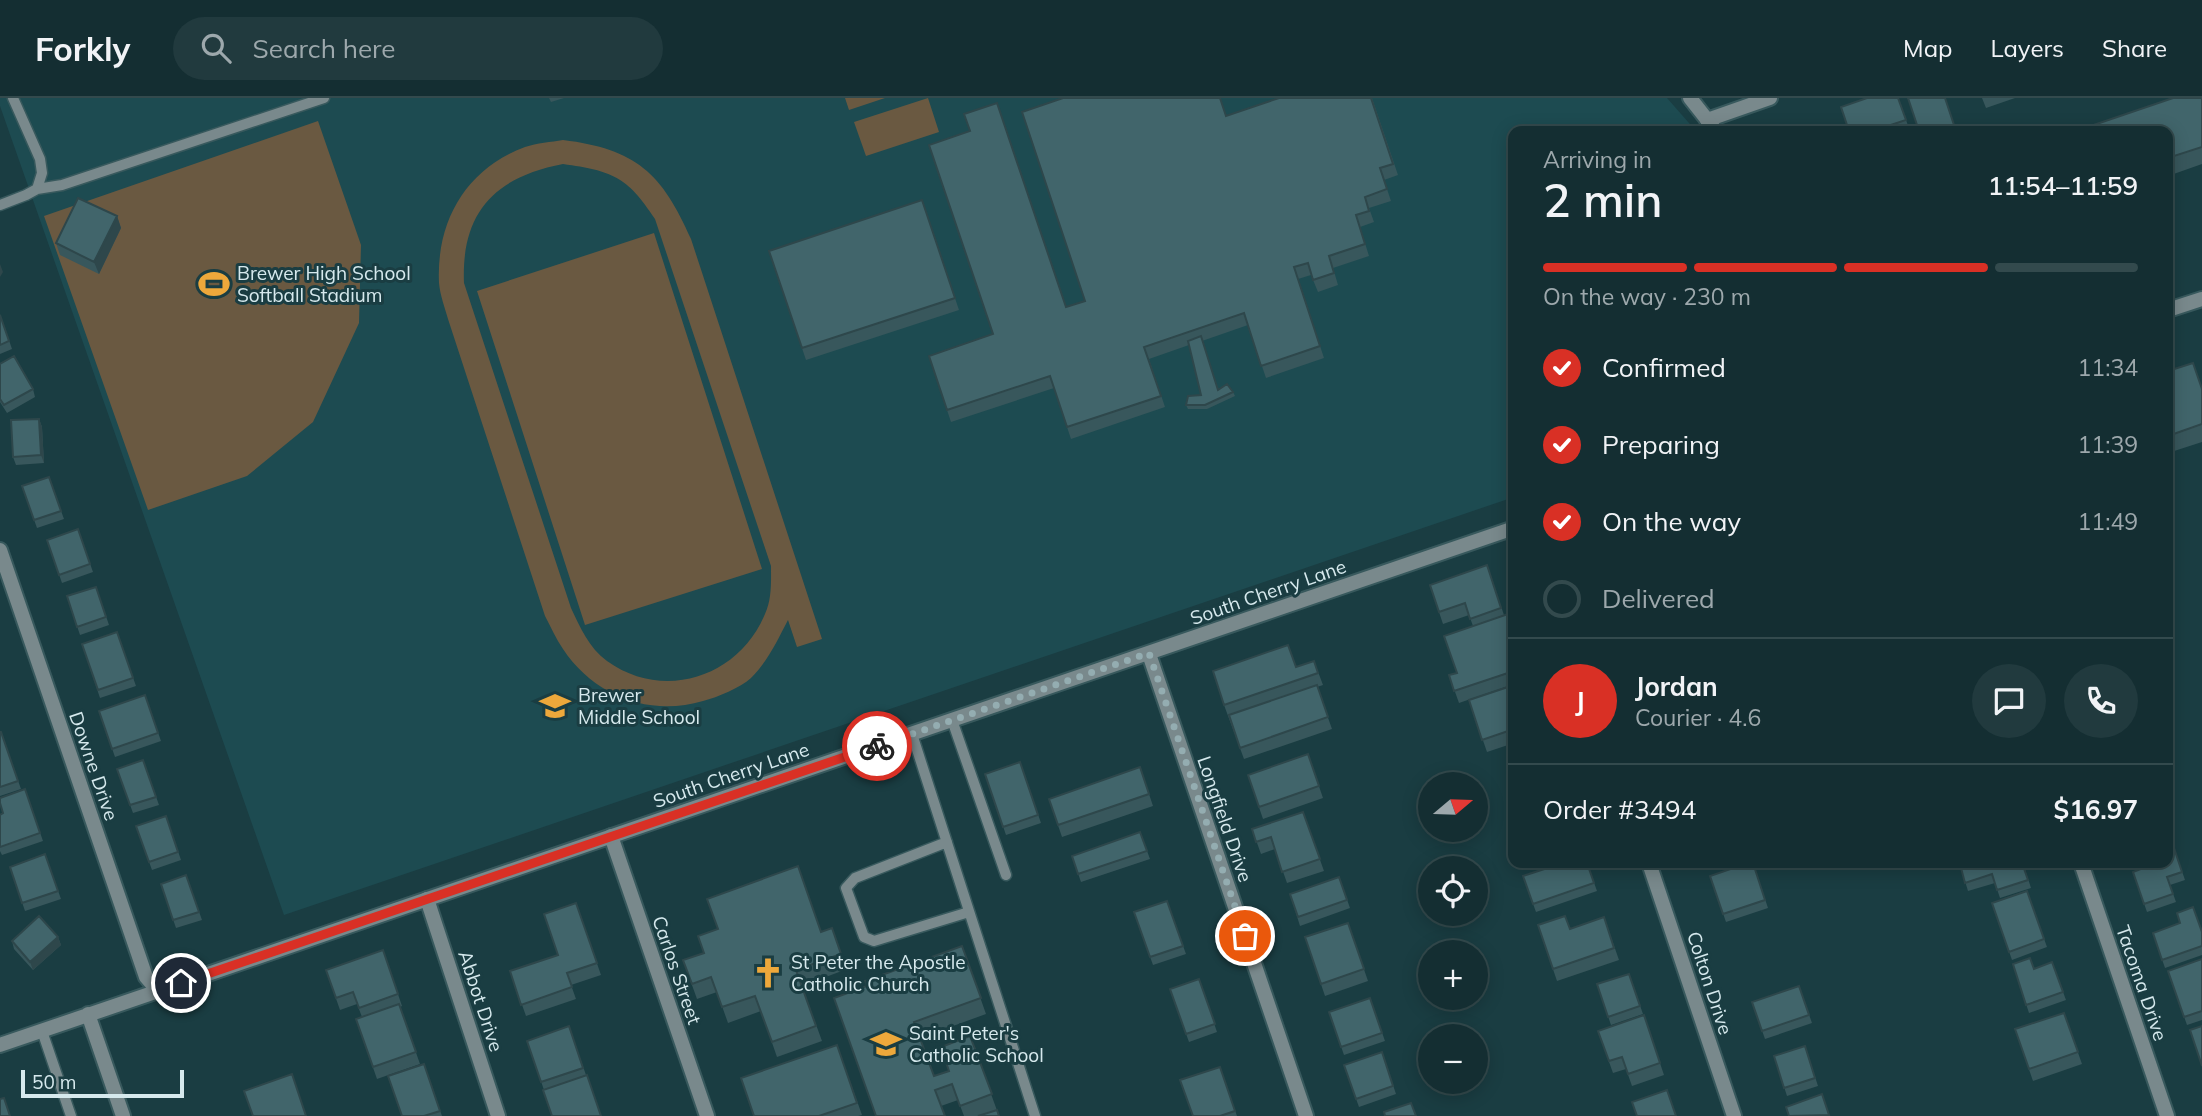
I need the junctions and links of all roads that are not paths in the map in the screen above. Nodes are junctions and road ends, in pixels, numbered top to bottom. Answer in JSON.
{"nodes":[{"id":1,"x":13,"y":98,"type":"edge"},
{"id":2,"x":324,"y":98,"type":"edge"},
{"id":3,"x":1690,"y":98,"type":"edge"},
{"id":4,"x":1770,"y":98,"type":"edge"},
{"id":5,"x":1712,"y":126,"type":"edge"},
{"id":6,"x":37,"y":189,"type":"junction"},
{"id":7,"x":0,"y":205,"type":"edge"},
{"id":8,"x":2202,"y":299,"type":"edge"},
{"id":9,"x":2173,"y":308,"type":"edge"},
{"id":10,"x":1508,"y":530,"type":"edge"},
{"id":11,"x":0,"y":550,"type":"edge"},
{"id":12,"x":1149,"y":653,"type":"junction"},
{"id":13,"x":952,"y":720,"type":"junction"},
{"id":14,"x":912,"y":734,"type":"junction"},
{"id":15,"x":611,"y":836,"type":"junction"},
{"id":16,"x":947,"y":842,"type":"junction"},
{"id":17,"x":1651,"y":868,"type":"edge"},
{"id":18,"x":2083,"y":868,"type":"edge"},
{"id":19,"x":1006,"y":875,"type":"dead end"},
{"id":20,"x":427,"y":899,"type":"junction"},
{"id":21,"x":969,"y":912,"type":"junction"},
{"id":22,"x":158,"y":991,"type":"junction"},
{"id":23,"x":88,"y":1014,"type":"junction"},
{"id":24,"x":42,"y":1031,"type":"junction"},
{"id":25,"x":0,"y":1045,"type":"edge"},
{"id":26,"x":71,"y":1116,"type":"edge"},
{"id":27,"x":123,"y":1116,"type":"edge"},
{"id":28,"x":498,"y":1116,"type":"edge"},
{"id":29,"x":707,"y":1116,"type":"edge"},
{"id":30,"x":1035,"y":1116,"type":"edge"},
{"id":31,"x":1306,"y":1116,"type":"edge"},
{"id":32,"x":1734,"y":1116,"type":"edge"},
{"id":33,"x":2167,"y":1116,"type":"edge"}],
"edges":[{"from":1,"to":6,"type":"lane"},
{"from":2,"to":6,"type":"lane"},
{"from":3,"to":5,"type":"street"},
{"from":4,"to":5,"type":"street"},
{"from":6,"to":7,"type":"lane"},
{"from":8,"to":9,"type":"street"},
{"from":10,"to":12,"type":"street","name":"South Cherry Lane"},
{"from":11,"to":22,"type":"street","name":"Downe Drive"},
{"from":12,"to":13,"type":"street","name":"South Cherry Lane"},
{"from":12,"to":31,"type":"street","name":"Longfield Drive"},
{"from":13,"to":14,"type":"street","name":"South Cherry Lane"},
{"from":13,"to":19,"type":"lane"},
{"from":14,"to":15,"type":"street","name":"South Cherry Lane"},
{"from":14,"to":16,"type":"lane"},
{"from":15,"to":20,"type":"street","name":"South Cherry Lane"},
{"from":15,"to":29,"type":"street","name":"Carlos Street"},
{"from":16,"to":21,"type":"lane"},
{"from":16,"to":21,"type":"lane"},
{"from":17,"to":32,"type":"street","name":"Colton Drive"},
{"from":18,"to":33,"type":"street","name":"Tacoma Drive"},
{"from":20,"to":22,"type":"street","name":"South Cherry Lane"},
{"from":20,"to":28,"type":"street","name":"Abbot Drive"},
{"from":21,"to":30,"type":"lane"},
{"from":22,"to":23,"type":"street","name":"South Cherry Lane"},
{"from":23,"to":24,"type":"street","name":"South Cherry Lane"},
{"from":23,"to":27,"type":"street"},
{"from":24,"to":25,"type":"street","name":"South Cherry Lane"},
{"from":24,"to":26,"type":"lane"}]}
